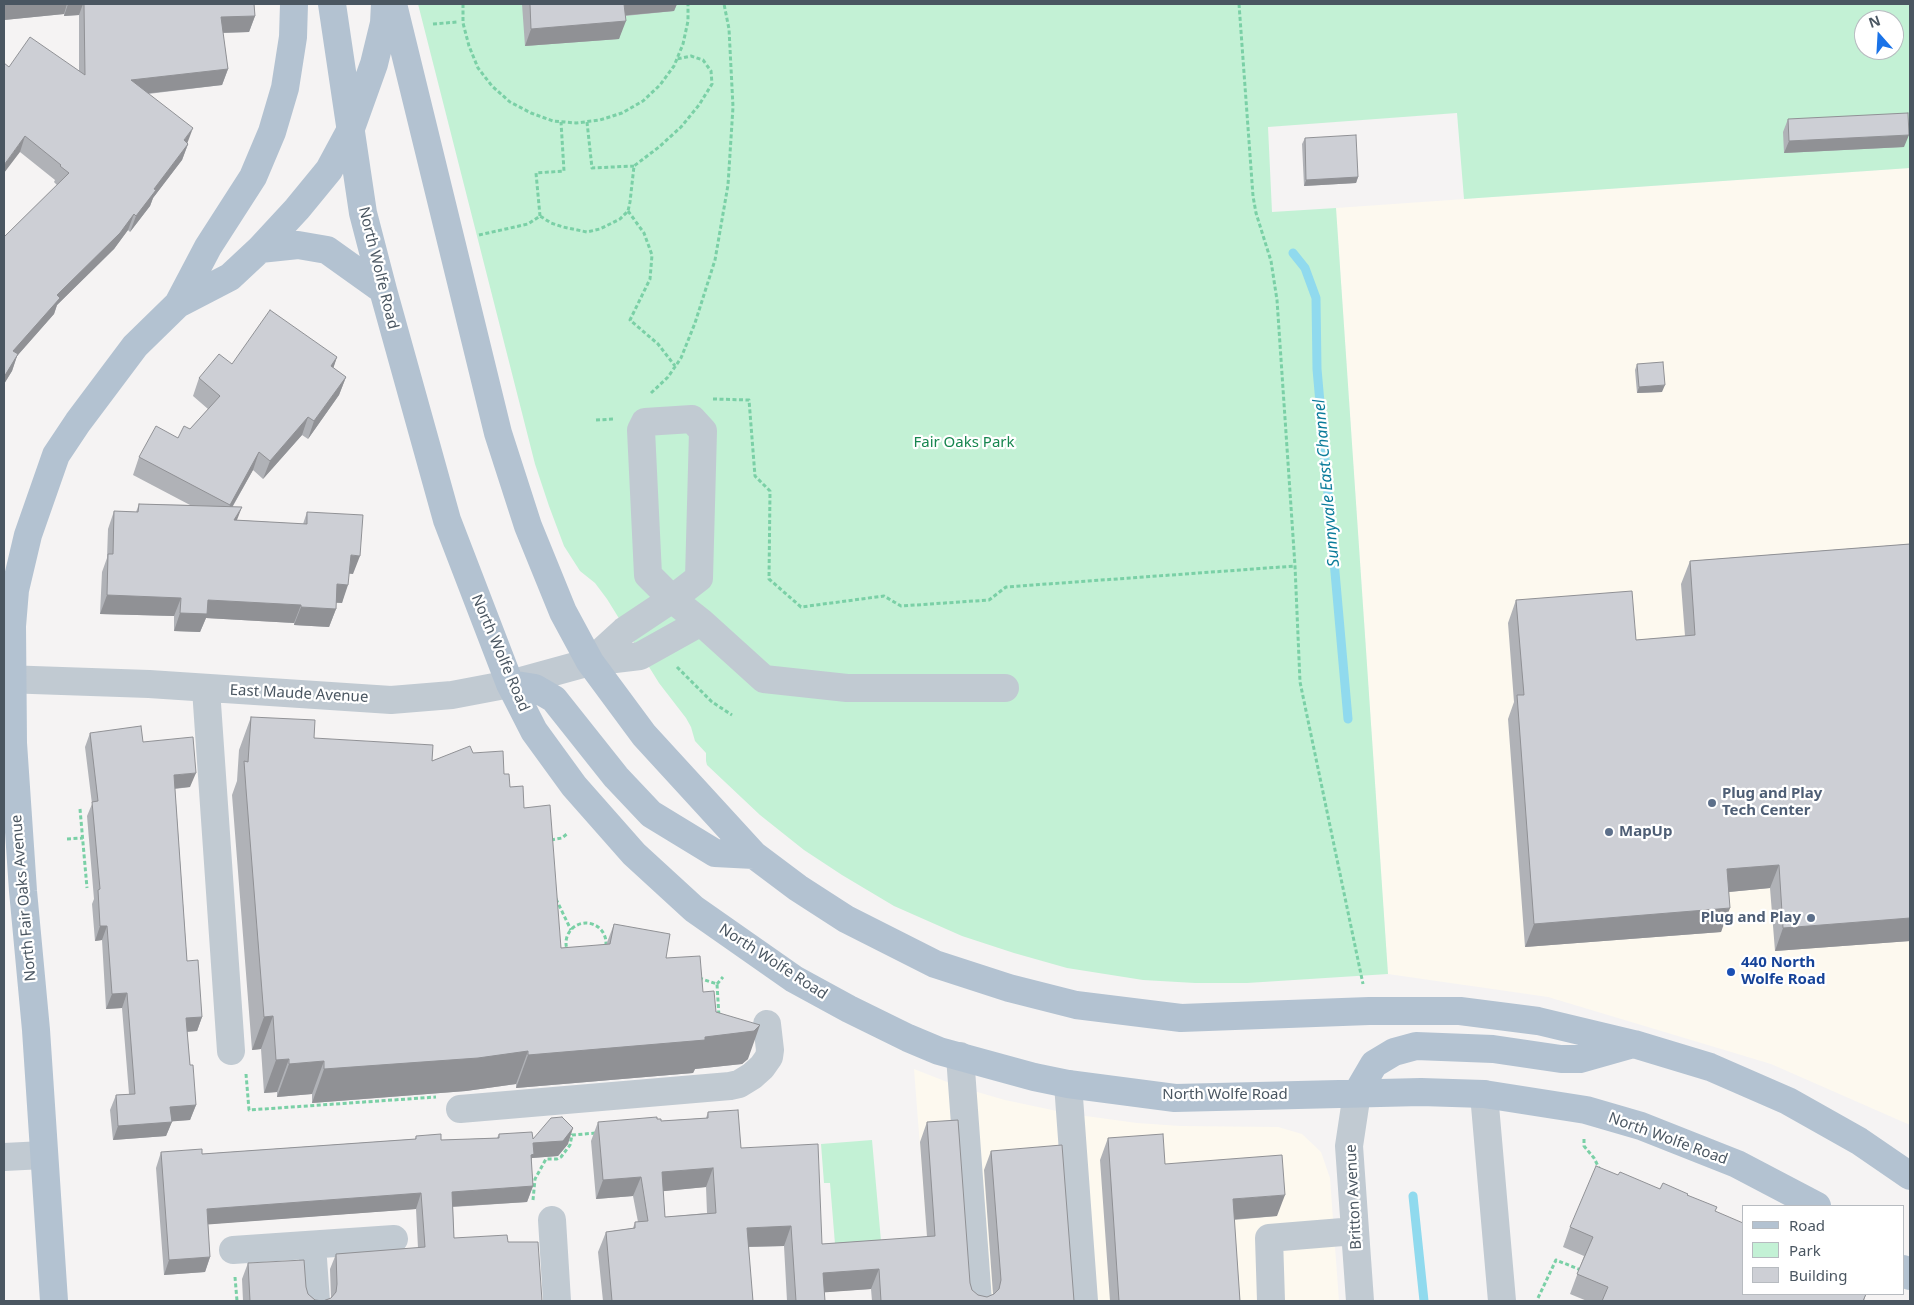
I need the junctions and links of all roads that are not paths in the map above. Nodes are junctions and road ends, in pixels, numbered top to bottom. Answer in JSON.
{"nodes":[{"id":1,"x":294,"y":4,"type":"edge"},
{"id":2,"x":332,"y":4,"type":"edge"},
{"id":3,"x":385,"y":4,"type":"edge"},
{"id":4,"x":393,"y":4,"type":"edge"},
{"id":5,"x":350,"y":131,"type":"junction"},
{"id":6,"x":260,"y":249,"type":"junction"},
{"id":7,"x":383,"y":290,"type":"junction"},
{"id":8,"x":178,"y":304,"type":"junction"},
{"id":9,"x":672,"y":599,"type":"junction"},
{"id":10,"x":701,"y":622,"type":"junction"},
{"id":11,"x":590,"y":662,"type":"junction"},
{"id":12,"x":8,"y":679,"type":"edge"},
{"id":13,"x":510,"y":684,"type":"junction"},
{"id":14,"x":1005,"y":688,"type":"dead end"},
{"id":15,"x":206,"y":689,"type":"junction"},
{"id":16,"x":754,"y":856,"type":"junction"},
{"id":17,"x":767,"y":1024,"type":"dead end"},
{"id":18,"x":1634,"y":1044,"type":"junction"},
{"id":19,"x":960,"y":1056,"type":"junction"},
{"id":20,"x":238,"y":1061,"type":"road end"},
{"id":21,"x":1068,"y":1084,"type":"junction"},
{"id":22,"x":1357,"y":1092,"type":"junction"},
{"id":23,"x":1484,"y":1094,"type":"junction"},
{"id":24,"x":451,"y":1103,"type":"road end"},
{"id":25,"x":44,"y":1155,"type":"junction"},
{"id":26,"x":4,"y":1157,"type":"edge"},
{"id":27,"x":1910,"y":1176,"type":"edge"},
{"id":28,"x":1815,"y":1205,"type":"edge"},
{"id":29,"x":543,"y":1213,"type":"road end"},
{"id":30,"x":1355,"y":1231,"type":"junction"},
{"id":31,"x":394,"y":1239,"type":"dead end"},
{"id":32,"x":312,"y":1245,"type":"junction"},
{"id":33,"x":233,"y":1250,"type":"road end"},
{"id":34,"x":54,"y":1301,"type":"edge"},
{"id":35,"x":316,"y":1301,"type":"edge"},
{"id":36,"x":557,"y":1301,"type":"edge"},
{"id":37,"x":978,"y":1301,"type":"edge"},
{"id":38,"x":1084,"y":1301,"type":"edge"},
{"id":39,"x":1271,"y":1301,"type":"edge"},
{"id":40,"x":1360,"y":1301,"type":"edge"},
{"id":41,"x":1502,"y":1301,"type":"edge"}],
"edges":[{"from":1,"to":8,"type":"main road","name":"North Fair Oaks Avenue"},
{"from":2,"to":5,"type":"main road","name":"North Wolfe Road"},
{"from":3,"to":5,"type":"main road","name":"North Fair Oaks Avenue"},
{"from":4,"to":11,"type":"main road"},
{"from":5,"to":6,"type":"main road","name":"North Fair Oaks Avenue"},
{"from":5,"to":7,"type":"main road","name":"North Wolfe Road"},
{"from":6,"to":7,"type":"main road"},
{"from":6,"to":8,"type":"main road","name":"North Fair Oaks Avenue"},
{"from":7,"to":13,"type":"main road","name":"North Wolfe Road"},
{"from":8,"to":12,"type":"main road","name":"North Fair Oaks Avenue"},
{"from":9,"to":9,"type":"street"},
{"from":9,"to":10,"type":"street"},
{"from":9,"to":11,"type":"street"},
{"from":10,"to":11,"type":"street","name":"East Maude Avenue"},
{"from":10,"to":14,"type":"street"},
{"from":11,"to":13,"type":"street","name":"East Maude Avenue"},
{"from":11,"to":16,"type":"main road"},
{"from":12,"to":15,"type":"street","name":"East Maude Avenue"},
{"from":12,"to":25,"type":"main road","name":"North Fair Oaks Avenue"},
{"from":13,"to":15,"type":"street","name":"East Maude Avenue"},
{"from":13,"to":16,"type":"main road"},
{"from":13,"to":19,"type":"main road","name":"North Wolfe Road"},
{"from":15,"to":20,"type":"street"},
{"from":16,"to":18,"type":"main road"},
{"from":17,"to":24,"type":"street"},
{"from":18,"to":22,"type":"main road"},
{"from":18,"to":27,"type":"main road"},
{"from":19,"to":21,"type":"main road","name":"North Wolfe Road"},
{"from":19,"to":37,"type":"street"},
{"from":21,"to":22,"type":"main road","name":"North Wolfe Road"},
{"from":21,"to":38,"type":"street"},
{"from":22,"to":23,"type":"main road","name":"North Wolfe Road"},
{"from":22,"to":30,"type":"street","name":"Britton Avenue"},
{"from":23,"to":28,"type":"main road","name":"North Wolfe Road"},
{"from":23,"to":41,"type":"street"},
{"from":25,"to":26,"type":"street"},
{"from":25,"to":34,"type":"main road","name":"North Fair Oaks Avenue"},
{"from":29,"to":36,"type":"street"},
{"from":30,"to":39,"type":"street"},
{"from":30,"to":40,"type":"street","name":"Britton Avenue"},
{"from":31,"to":32,"type":"street"},
{"from":32,"to":33,"type":"street"},
{"from":32,"to":35,"type":"street"}]}
